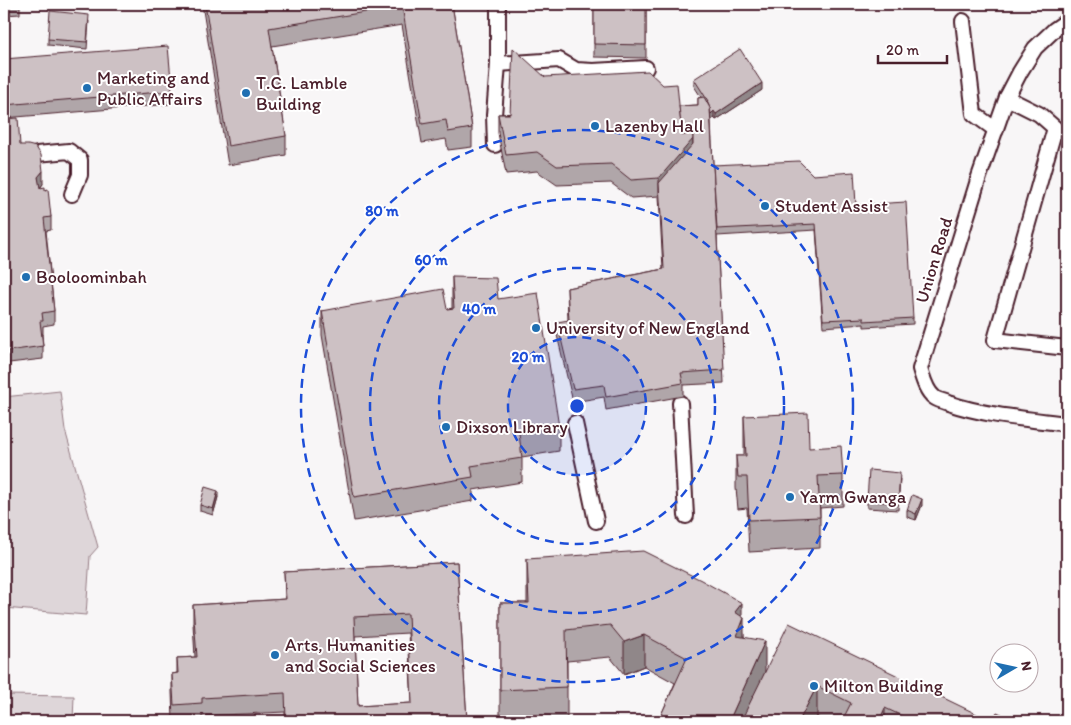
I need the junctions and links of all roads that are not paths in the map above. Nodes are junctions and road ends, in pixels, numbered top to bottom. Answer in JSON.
{"nodes":[{"id":1,"x":498,"y":4,"type":"edge"},
{"id":2,"x":963,"y":21,"type":"dead end"},
{"id":3,"x":1067,"y":21,"type":"edge"},
{"id":4,"x":498,"y":64,"type":"junction"},
{"id":5,"x":646,"y":68,"type":"dead end"},
{"id":6,"x":1007,"y":97,"type":"junction"},
{"id":7,"x":996,"y":130,"type":"junction"},
{"id":8,"x":495,"y":145,"type":"dead end"},
{"id":9,"x":37,"y":154,"type":"edge"},
{"id":10,"x":72,"y":194,"type":"dead end"},
{"id":11,"x":1067,"y":348,"type":"edge"},
{"id":12,"x":680,"y":403,"type":"dead end"},
{"id":13,"x":575,"y":423,"type":"dead end"},
{"id":14,"x":1067,"y":424,"type":"edge"},
{"id":15,"x":686,"y":516,"type":"dead end"},
{"id":16,"x":596,"y":521,"type":"dead end"}],
"edges":[{"from":1,"to":4,"type":"lane"},
{"from":2,"to":7,"type":"lane"},
{"from":3,"to":6,"type":"lane","name":"Union Road"},
{"from":4,"to":5,"type":"lane"},
{"from":4,"to":8,"type":"lane"},
{"from":6,"to":7,"type":"lane","name":"Union Road"},
{"from":6,"to":11,"type":"lane"},
{"from":7,"to":14,"type":"lane","name":"Union Road"},
{"from":9,"to":10,"type":"lane"},
{"from":12,"to":15,"type":"lane"},
{"from":13,"to":16,"type":"lane"}]}
